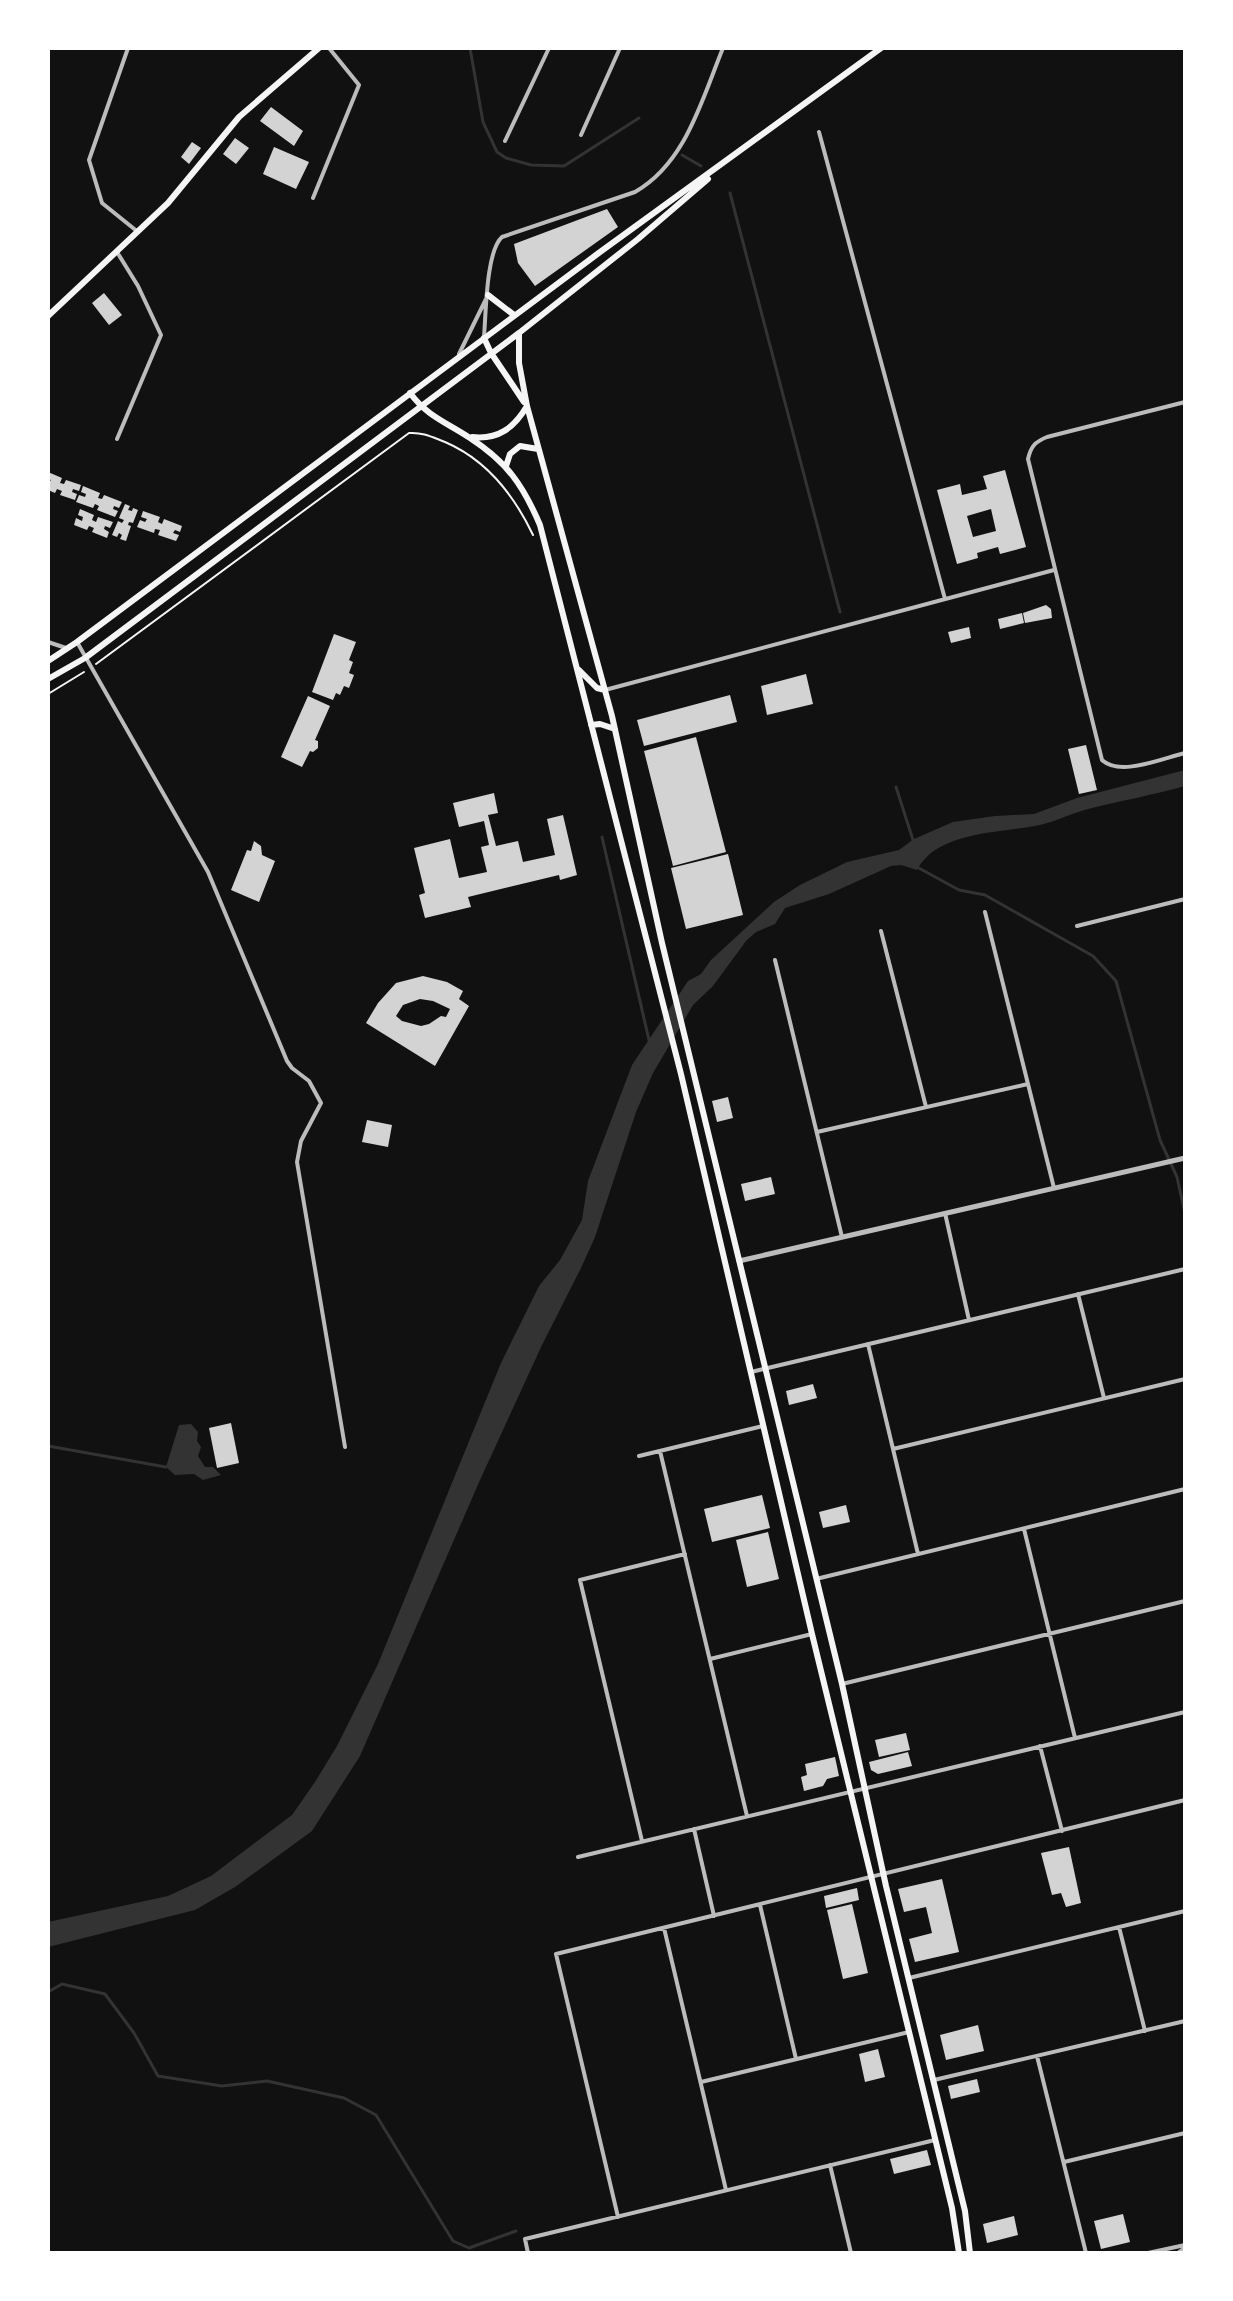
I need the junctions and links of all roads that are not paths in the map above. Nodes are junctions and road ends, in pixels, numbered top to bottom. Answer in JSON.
{"nodes":[{"id":1,"x":128,"y":48,"type":"edge"},
{"id":2,"x":329,"y":48,"type":"edge"},
{"id":3,"x":549,"y":48,"type":"edge"},
{"id":4,"x":620,"y":48,"type":"edge"},
{"id":5,"x":723,"y":48,"type":"edge"},
{"id":6,"x":881,"y":48,"type":"edge"},
{"id":7,"x":316,"y":49,"type":"edge"},
{"id":8,"x":819,"y":132,"type":"dead end"},
{"id":9,"x":581,"y":135,"type":"dead end"},
{"id":10,"x":505,"y":141,"type":"dead end"},
{"id":11,"x":735,"y":156,"type":"junction"},
{"id":12,"x":313,"y":198,"type":"dead end"},
{"id":13,"x":138,"y":233,"type":"junction"},
{"id":14,"x":117,"y":252,"type":"junction"},
{"id":15,"x":488,"y":295,"type":"junction"},
{"id":16,"x":514,"y":315,"type":"junction"},
{"id":17,"x":48,"y":316,"type":"edge"},
{"id":18,"x":519,"y":333,"type":"junction"},
{"id":19,"x":484,"y":338,"type":"junction"},
{"id":20,"x":491,"y":353,"type":"junction"},
{"id":21,"x":458,"y":357,"type":"junction"},
{"id":22,"x":410,"y":393,"type":"junction"},
{"id":23,"x":1185,"y":402,"type":"edge"},
{"id":24,"x":420,"y":406,"type":"junction"},
{"id":25,"x":527,"y":406,"type":"junction"},
{"id":26,"x":468,"y":437,"type":"junction"},
{"id":27,"x":117,"y":439,"type":"dead end"},
{"id":28,"x":538,"y":449,"type":"junction"},
{"id":29,"x":506,"y":466,"type":"junction"},
{"id":30,"x":1054,"y":570,"type":"junction"},
{"id":31,"x":945,"y":599,"type":"junction"},
{"id":32,"x":48,"y":642,"type":"edge"},
{"id":33,"x":77,"y":642,"type":"junction"},
{"id":34,"x":68,"y":649,"type":"junction"},
{"id":35,"x":85,"y":658,"type":"junction"},
{"id":36,"x":48,"y":661,"type":"edge"},
{"id":37,"x":577,"y":667,"type":"junction"},
{"id":38,"x":48,"y":679,"type":"edge"},
{"id":39,"x":605,"y":690,"type":"junction"},
{"id":40,"x":591,"y":725,"type":"junction"},
{"id":41,"x":615,"y":729,"type":"junction"},
{"id":42,"x":1185,"y":753,"type":"edge"},
{"id":43,"x":1185,"y":899,"type":"edge"},
{"id":44,"x":985,"y":912,"type":"dead end"},
{"id":45,"x":1077,"y":926,"type":"dead end"},
{"id":46,"x":881,"y":931,"type":"dead end"},
{"id":47,"x":775,"y":960,"type":"dead end"},
{"id":48,"x":1028,"y":1084,"type":"junction"},
{"id":49,"x":926,"y":1107,"type":"junction"},
{"id":50,"x":817,"y":1132,"type":"junction"},
{"id":51,"x":1185,"y":1158,"type":"edge"},
{"id":52,"x":1054,"y":1188,"type":"junction"},
{"id":53,"x":945,"y":1213,"type":"junction"},
{"id":54,"x":842,"y":1237,"type":"junction"},
{"id":55,"x":739,"y":1261,"type":"junction"},
{"id":56,"x":724,"y":1263,"type":"junction"},
{"id":57,"x":1185,"y":1269,"type":"edge"},
{"id":58,"x":1078,"y":1294,"type":"junction"},
{"id":59,"x":969,"y":1320,"type":"junction"},
{"id":60,"x":868,"y":1344,"type":"junction"},
{"id":61,"x":764,"y":1368,"type":"junction"},
{"id":62,"x":750,"y":1372,"type":"junction"},
{"id":63,"x":1185,"y":1379,"type":"edge"},
{"id":64,"x":1104,"y":1398,"type":"junction"},
{"id":65,"x":763,"y":1426,"type":"junction"},
{"id":66,"x":345,"y":1447,"type":"dead end"},
{"id":67,"x":893,"y":1449,"type":"junction"},
{"id":68,"x":660,"y":1451,"type":"junction"},
{"id":69,"x":639,"y":1456,"type":"dead end"},
{"id":70,"x":1185,"y":1489,"type":"edge"},
{"id":71,"x":1024,"y":1529,"type":"junction"},
{"id":72,"x":685,"y":1554,"type":"junction"},
{"id":73,"x":918,"y":1554,"type":"junction"},
{"id":74,"x":816,"y":1579,"type":"junction"},
{"id":75,"x":1185,"y":1601,"type":"edge"},
{"id":76,"x":1049,"y":1633,"type":"junction"},
{"id":77,"x":812,"y":1634,"type":"junction"},
{"id":78,"x":710,"y":1659,"type":"junction"},
{"id":79,"x":842,"y":1684,"type":"junction"},
{"id":80,"x":1185,"y":1712,"type":"edge"},
{"id":81,"x":1075,"y":1738,"type":"junction"},
{"id":82,"x":1040,"y":1746,"type":"junction"},
{"id":83,"x":865,"y":1787,"type":"junction"},
{"id":84,"x":850,"y":1791,"type":"junction"},
{"id":85,"x":1185,"y":1800,"type":"edge"},
{"id":86,"x":747,"y":1816,"type":"junction"},
{"id":87,"x":694,"y":1828,"type":"junction"},
{"id":88,"x":1062,"y":1831,"type":"junction"},
{"id":89,"x":642,"y":1841,"type":"junction"},
{"id":90,"x":578,"y":1857,"type":"dead end"},
{"id":91,"x":884,"y":1875,"type":"junction"},
{"id":92,"x":871,"y":1878,"type":"junction"},
{"id":93,"x":760,"y":1905,"type":"junction"},
{"id":94,"x":1185,"y":1911,"type":"edge"},
{"id":95,"x":714,"y":1916,"type":"junction"},
{"id":96,"x":1119,"y":1927,"type":"junction"},
{"id":97,"x":664,"y":1928,"type":"junction"},
{"id":98,"x":909,"y":1978,"type":"junction"},
{"id":99,"x":1185,"y":2021,"type":"edge"},
{"id":100,"x":1145,"y":2031,"type":"junction"},
{"id":101,"x":909,"y":2032,"type":"junction"},
{"id":102,"x":1037,"y":2056,"type":"junction"},
{"id":103,"x":796,"y":2059,"type":"junction"},
{"id":104,"x":934,"y":2081,"type":"junction"},
{"id":105,"x":701,"y":2082,"type":"junction"},
{"id":106,"x":1185,"y":2133,"type":"edge"},
{"id":107,"x":935,"y":2140,"type":"junction"},
{"id":108,"x":1064,"y":2162,"type":"junction"},
{"id":109,"x":830,"y":2165,"type":"junction"},
{"id":110,"x":726,"y":2190,"type":"junction"},
{"id":111,"x":618,"y":2217,"type":"junction"},
{"id":112,"x":1185,"y":2246,"type":"edge"},
{"id":113,"x":528,"y":2253,"type":"edge"},
{"id":114,"x":851,"y":2253,"type":"edge"},
{"id":115,"x":959,"y":2253,"type":"edge"},
{"id":116,"x":970,"y":2253,"type":"edge"},
{"id":117,"x":1086,"y":2253,"type":"edge"},
{"id":118,"x":1148,"y":2253,"type":"edge"},
{"id":119,"x":1178,"y":2253,"type":"edge"}],
"edges":[{"from":1,"to":13,"type":"street"},
{"from":2,"to":12,"type":"street"},
{"from":3,"to":10,"type":"street"},
{"from":4,"to":9,"type":"street"},
{"from":5,"to":15,"type":"street"},
{"from":6,"to":11,"type":"main road"},
{"from":7,"to":13,"type":"main road"},
{"from":8,"to":31,"type":"street"},
{"from":11,"to":16,"type":"main road"},
{"from":11,"to":18,"type":"main road"},
{"from":13,"to":14,"type":"main road"},
{"from":14,"to":17,"type":"main road"},
{"from":14,"to":27,"type":"street"},
{"from":15,"to":16,"type":"main road"},
{"from":15,"to":19,"type":"street"},
{"from":15,"to":21,"type":"street"},
{"from":16,"to":19,"type":"main road"},
{"from":18,"to":20,"type":"main road"},
{"from":18,"to":25,"type":"main road"},
{"from":19,"to":20,"type":"main road"},
{"from":19,"to":21,"type":"main road"},
{"from":20,"to":24,"type":"main road"},
{"from":20,"to":25,"type":"main road"},
{"from":21,"to":22,"type":"main road"},
{"from":22,"to":24,"type":"main road"},
{"from":22,"to":33,"type":"main road"},
{"from":23,"to":30,"type":"street"},
{"from":24,"to":26,"type":"main road"},
{"from":24,"to":35,"type":"main road"},
{"from":25,"to":26,"type":"main road"},
{"from":25,"to":28,"type":"main road"},
{"from":26,"to":29,"type":"main road"},
{"from":28,"to":29,"type":"main road"},
{"from":28,"to":39,"type":"main road"},
{"from":29,"to":37,"type":"main road"},
{"from":30,"to":31,"type":"street"},
{"from":30,"to":42,"type":"street"},
{"from":31,"to":39,"type":"street"},
{"from":32,"to":34,"type":"street"},
{"from":33,"to":34,"type":"main road"},
{"from":33,"to":35,"type":"street"},
{"from":34,"to":36,"type":"main road"},
{"from":35,"to":38,"type":"main road"},
{"from":35,"to":66,"type":"street"},
{"from":37,"to":39,"type":"main road"},
{"from":37,"to":40,"type":"main road"},
{"from":39,"to":41,"type":"main road"},
{"from":40,"to":41,"type":"main road"},
{"from":40,"to":56,"type":"main road"},
{"from":41,"to":55,"type":"main road"},
{"from":43,"to":45,"type":"street"},
{"from":44,"to":48,"type":"street"},
{"from":46,"to":49,"type":"street"},
{"from":47,"to":50,"type":"street"},
{"from":48,"to":49,"type":"street"},
{"from":48,"to":52,"type":"street"},
{"from":49,"to":50,"type":"street"},
{"from":50,"to":54,"type":"street"},
{"from":51,"to":52,"type":"street"},
{"from":52,"to":53,"type":"street"},
{"from":53,"to":54,"type":"street"},
{"from":53,"to":59,"type":"street"},
{"from":54,"to":55,"type":"street"},
{"from":55,"to":56,"type":"main road"},
{"from":55,"to":61,"type":"main road"},
{"from":56,"to":62,"type":"main road"},
{"from":57,"to":58,"type":"street"},
{"from":58,"to":59,"type":"street"},
{"from":58,"to":64,"type":"street"},
{"from":59,"to":60,"type":"street"},
{"from":60,"to":61,"type":"street"},
{"from":60,"to":67,"type":"street"},
{"from":61,"to":62,"type":"street"},
{"from":61,"to":74,"type":"main road"},
{"from":62,"to":65,"type":"main road"},
{"from":63,"to":64,"type":"street"},
{"from":64,"to":67,"type":"street"},
{"from":65,"to":68,"type":"street"},
{"from":65,"to":77,"type":"main road"},
{"from":67,"to":73,"type":"street"},
{"from":68,"to":69,"type":"street"},
{"from":68,"to":72,"type":"street"},
{"from":70,"to":71,"type":"street"},
{"from":71,"to":73,"type":"street"},
{"from":71,"to":76,"type":"street"},
{"from":72,"to":78,"type":"street"},
{"from":72,"to":89,"type":"street"},
{"from":73,"to":74,"type":"street"},
{"from":74,"to":79,"type":"main road"},
{"from":75,"to":76,"type":"street"},
{"from":76,"to":79,"type":"street"},
{"from":76,"to":81,"type":"street"},
{"from":77,"to":78,"type":"street"},
{"from":77,"to":84,"type":"main road"},
{"from":78,"to":86,"type":"street"},
{"from":79,"to":83,"type":"main road"},
{"from":80,"to":81,"type":"street"},
{"from":81,"to":82,"type":"street"},
{"from":82,"to":83,"type":"street"},
{"from":82,"to":88,"type":"street"},
{"from":83,"to":84,"type":"street"},
{"from":83,"to":91,"type":"main road"},
{"from":84,"to":86,"type":"street"},
{"from":84,"to":92,"type":"main road"},
{"from":85,"to":88,"type":"street"},
{"from":86,"to":87,"type":"street"},
{"from":87,"to":89,"type":"street"},
{"from":87,"to":95,"type":"street"},
{"from":88,"to":91,"type":"street"},
{"from":89,"to":90,"type":"street"},
{"from":91,"to":92,"type":"street"},
{"from":91,"to":98,"type":"main road"},
{"from":92,"to":93,"type":"street"},
{"from":92,"to":101,"type":"main road"},
{"from":93,"to":95,"type":"street"},
{"from":93,"to":103,"type":"street"},
{"from":94,"to":96,"type":"street"},
{"from":95,"to":97,"type":"street"},
{"from":96,"to":98,"type":"street"},
{"from":96,"to":100,"type":"street"},
{"from":97,"to":105,"type":"street"},
{"from":97,"to":111,"type":"street"},
{"from":98,"to":104,"type":"main road"},
{"from":99,"to":100,"type":"street"},
{"from":100,"to":102,"type":"street"},
{"from":101,"to":103,"type":"street"},
{"from":101,"to":107,"type":"main road"},
{"from":102,"to":104,"type":"street"},
{"from":102,"to":108,"type":"street"},
{"from":103,"to":105,"type":"street"},
{"from":104,"to":116,"type":"main road"},
{"from":105,"to":110,"type":"street"},
{"from":106,"to":108,"type":"street"},
{"from":107,"to":109,"type":"street"},
{"from":107,"to":115,"type":"main road"},
{"from":108,"to":117,"type":"street"},
{"from":109,"to":110,"type":"street"},
{"from":109,"to":114,"type":"street"},
{"from":110,"to":111,"type":"street"},
{"from":111,"to":113,"type":"street"},
{"from":112,"to":118,"type":"street"},
{"from":112,"to":119,"type":"street"}]}
